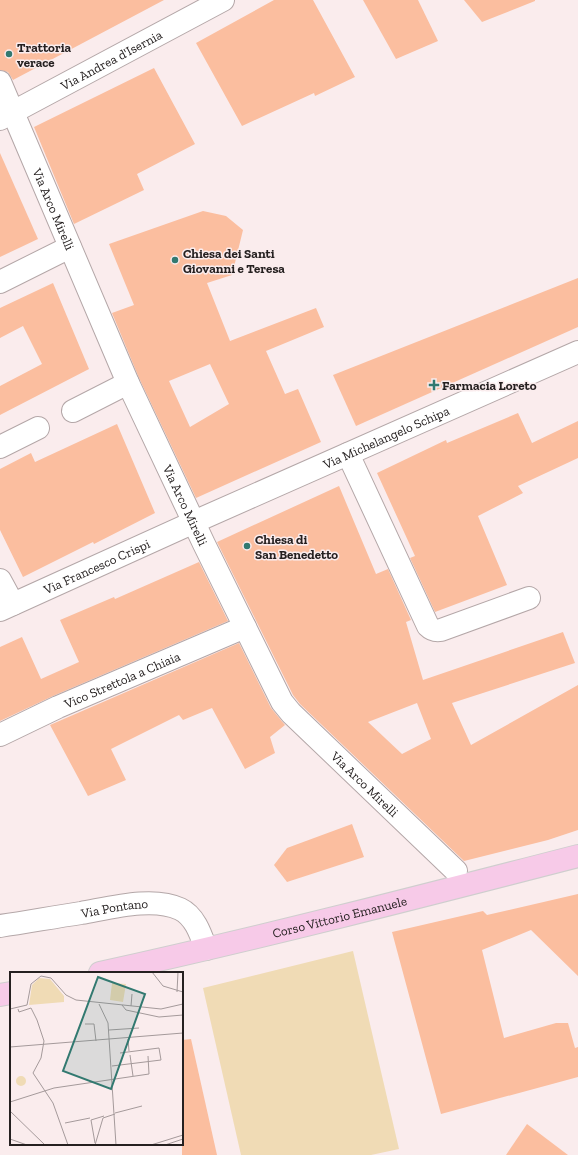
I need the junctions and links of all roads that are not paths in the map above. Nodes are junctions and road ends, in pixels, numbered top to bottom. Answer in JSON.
{"nodes":[{"id":1,"x":223,"y":0,"type":"edge"},
{"id":2,"x":0,"y":82,"type":"edge"},
{"id":3,"x":6,"y":116,"type":"edge"},
{"id":4,"x":70,"y":247,"type":"junction"},
{"id":5,"x":0,"y":282,"type":"edge"},
{"id":6,"x":578,"y":352,"type":"edge"},
{"id":7,"x":128,"y":383,"type":"junction"},
{"id":8,"x":73,"y":410,"type":"dead end"},
{"id":9,"x":38,"y":428,"type":"dead end"},
{"id":10,"x":0,"y":447,"type":"edge"},
{"id":11,"x":348,"y":454,"type":"junction"},
{"id":12,"x":194,"y":522,"type":"junction"},
{"id":13,"x":0,"y":580,"type":"edge"},
{"id":14,"x":529,"y":598,"type":"dead end"},
{"id":15,"x":6,"y":607,"type":"edge"},
{"id":16,"x":245,"y":627,"type":"junction"},
{"id":17,"x":0,"y":735,"type":"edge"},
{"id":18,"x":578,"y":856,"type":"edge"},
{"id":19,"x":456,"y":870,"type":"dead end"},
{"id":20,"x":0,"y":926,"type":"edge"},
{"id":21,"x":206,"y":949,"type":"junction"},
{"id":22,"x":106,"y":972,"type":"edge"},
{"id":23,"x":10,"y":993,"type":"edge"},
{"id":24,"x":0,"y":995,"type":"edge"}],
"edges":[{"from":1,"to":3,"type":"street","name":"Via Andrea d'Isernia"},
{"from":2,"to":3,"type":"street","name":"Via Arco Mirelli"},
{"from":3,"to":4,"type":"street","name":"Via Arco Mirelli"},
{"from":4,"to":5,"type":"street"},
{"from":4,"to":7,"type":"street","name":"Via Arco Mirelli"},
{"from":6,"to":11,"type":"street","name":"Via Michelangelo Schipa"},
{"from":7,"to":8,"type":"street"},
{"from":7,"to":12,"type":"street","name":"Via Arco Mirelli"},
{"from":9,"to":10,"type":"street"},
{"from":11,"to":12,"type":"street","name":"Via Michelangelo Schipa"},
{"from":11,"to":14,"type":"street"},
{"from":12,"to":15,"type":"street","name":"Via Francesco Crispi"},
{"from":12,"to":16,"type":"street","name":"Via Arco Mirelli"},
{"from":13,"to":15,"type":"street"},
{"from":16,"to":17,"type":"street","name":"Vico Strettola a Chiaia"},
{"from":16,"to":19,"type":"street","name":"Via Arco Mirelli"},
{"from":18,"to":21,"type":"main road","name":"Corso Vittorio Emanuele"},
{"from":20,"to":21,"type":"street","name":"Via Pontano"},
{"from":21,"to":22,"type":"main road","name":"Corso Vittorio Emanuele"},
{"from":23,"to":24,"type":"main road"}]}
